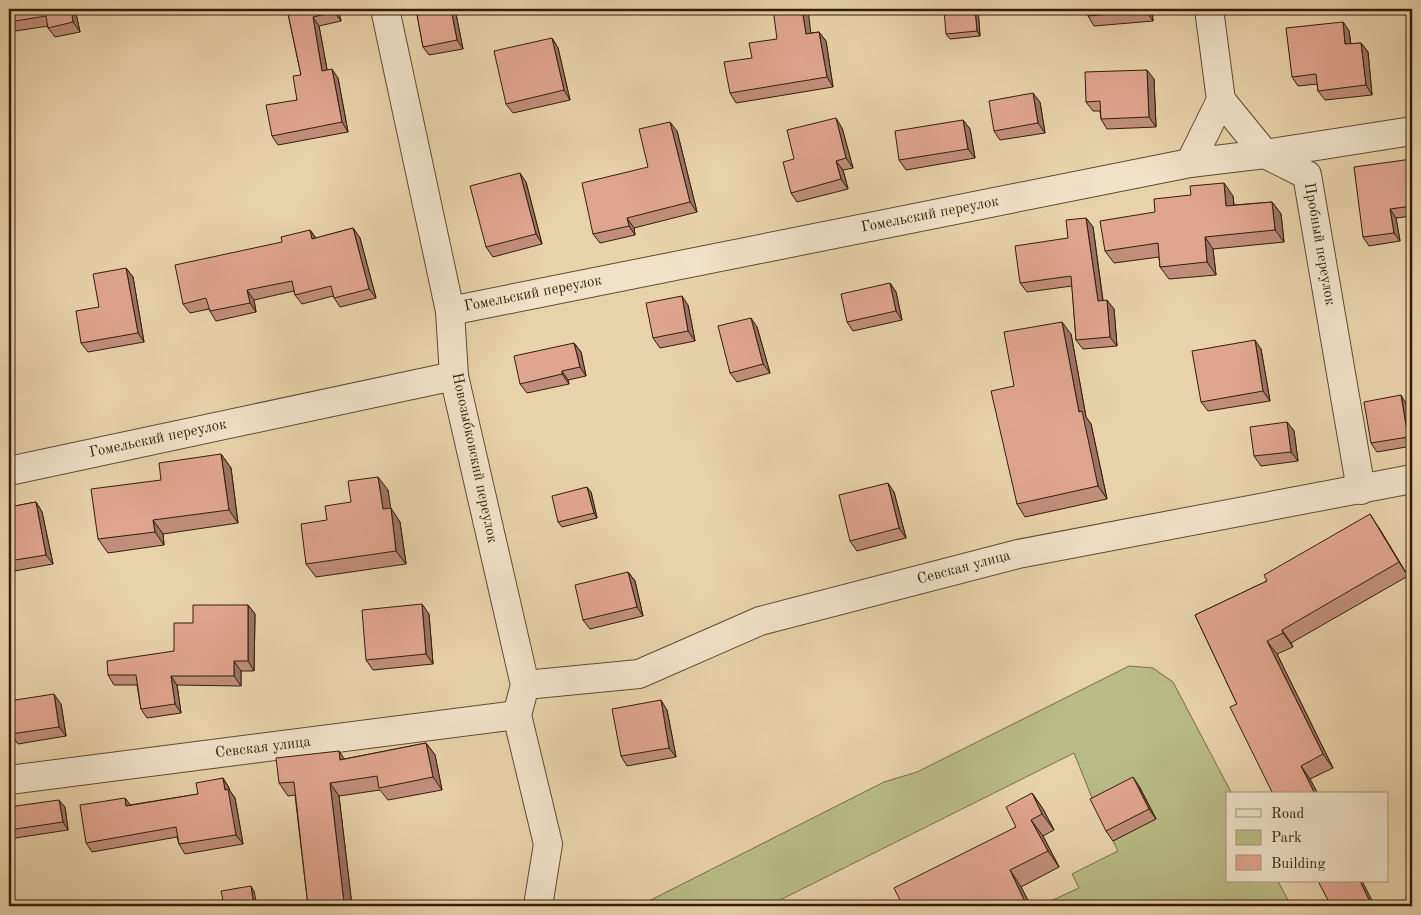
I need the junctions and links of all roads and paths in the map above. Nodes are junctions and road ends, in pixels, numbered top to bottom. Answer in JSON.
{"nodes":[{"id":1,"x":385,"y":9,"type":"edge"},
{"id":2,"x":1209,"y":9,"type":"edge"},
{"id":3,"x":1221,"y":100,"type":"junction"},
{"id":4,"x":1412,"y":130,"type":"edge"},
{"id":5,"x":1265,"y":154,"type":"junction"},
{"id":6,"x":1190,"y":163,"type":"junction"},
{"id":7,"x":450,"y":311,"type":"junction"},
{"id":8,"x":454,"y":376,"type":"junction"},
{"id":9,"x":9,"y":471,"type":"edge"},
{"id":10,"x":1412,"y":479,"type":"edge"},
{"id":11,"x":1361,"y":490,"type":"junction"},
{"id":12,"x":524,"y":685,"type":"junction"},
{"id":13,"x":517,"y":715,"type":"junction"},
{"id":14,"x":9,"y":780,"type":"edge"},
{"id":15,"x":538,"y":906,"type":"edge"}],
"edges":[{"from":1,"to":7,"type":"street","name":"Новозыбковский переулок"},
{"from":2,"to":3,"type":"street"},
{"from":3,"to":5,"type":"street","name":"Пробный переулок"},
{"from":3,"to":6,"type":"street"},
{"from":4,"to":5,"type":"street","name":"Гомельский переулок"},
{"from":5,"to":6,"type":"street","name":"Гомельский переулок"},
{"from":5,"to":11,"type":"street","name":"Пробный переулок"},
{"from":6,"to":7,"type":"street","name":"Гомельский переулок"},
{"from":7,"to":8,"type":"street","name":"Новозыбковский переулок"},
{"from":8,"to":9,"type":"street","name":"Гомельский переулок"},
{"from":8,"to":12,"type":"street","name":"Новозыбковский переулок"},
{"from":10,"to":11,"type":"street","name":"Севская улица"},
{"from":11,"to":12,"type":"street","name":"Севская улица"},
{"from":12,"to":13,"type":"street","name":"Новозыбковский переулок"},
{"from":13,"to":14,"type":"street","name":"Севская улица"},
{"from":13,"to":15,"type":"street","name":"Новозыбковский переулок"}]}
